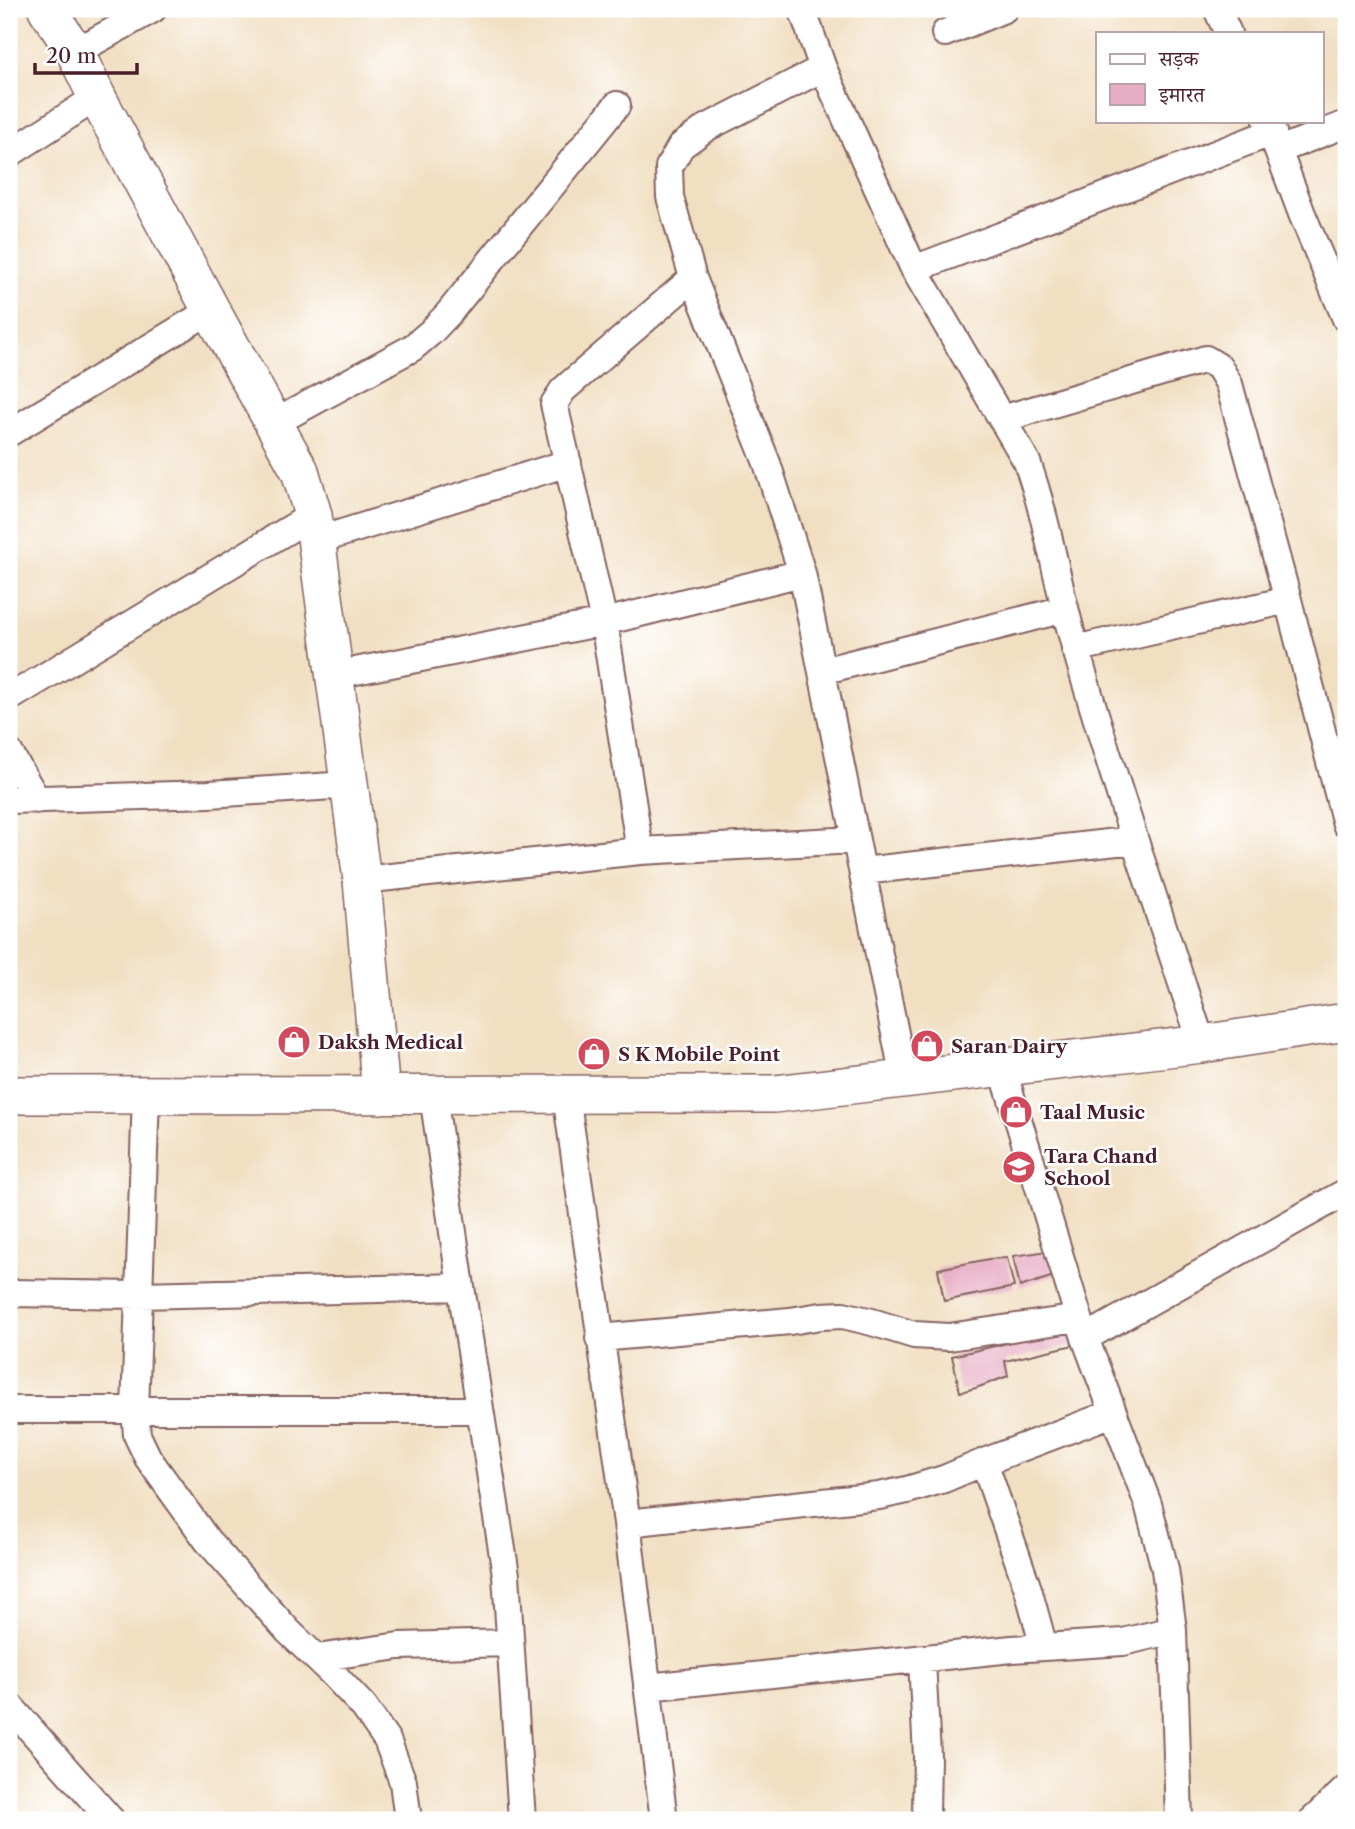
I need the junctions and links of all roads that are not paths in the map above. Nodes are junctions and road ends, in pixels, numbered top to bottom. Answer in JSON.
{"nodes":[{"id":1,"x":47,"y":9,"type":"edge"},
{"id":2,"x":153,"y":9,"type":"edge"},
{"id":3,"x":802,"y":9,"type":"edge"},
{"id":4,"x":1004,"y":9,"type":"edge"},
{"id":5,"x":1217,"y":9,"type":"edge"},
{"id":6,"x":1228,"y":32,"type":"edge"},
{"id":7,"x":945,"y":33,"type":"dead end"},
{"id":8,"x":75,"y":52,"type":"junction"},
{"id":9,"x":823,"y":68,"type":"junction"},
{"id":10,"x":97,"y":97,"type":"junction"},
{"id":11,"x":617,"y":105,"type":"dead end"},
{"id":12,"x":1346,"y":124,"type":"edge"},
{"id":13,"x":1273,"y":135,"type":"edge"},
{"id":14,"x":9,"y":154,"type":"edge"},
{"id":15,"x":914,"y":268,"type":"junction"},
{"id":16,"x":693,"y":278,"type":"junction"},
{"id":17,"x":211,"y":310,"type":"junction"},
{"id":18,"x":1346,"y":319,"type":"edge"},
{"id":19,"x":1002,"y":419,"type":"junction"},
{"id":20,"x":274,"y":423,"type":"junction"},
{"id":21,"x":9,"y":433,"type":"edge"},
{"id":22,"x":568,"y":463,"type":"junction"},
{"id":23,"x":315,"y":528,"type":"junction"},
{"id":24,"x":802,"y":573,"type":"junction"},
{"id":25,"x":1288,"y":600,"type":"junction"},
{"id":26,"x":1065,"y":609,"type":"junction"},
{"id":27,"x":604,"y":621,"type":"junction"},
{"id":28,"x":1076,"y":649,"type":"junction"},
{"id":29,"x":822,"y":671,"type":"junction"},
{"id":30,"x":335,"y":675,"type":"junction"},
{"id":31,"x":9,"y":698,"type":"edge"},
{"id":32,"x":9,"y":752,"type":"edge"},
{"id":33,"x":349,"y":785,"type":"junction"},
{"id":34,"x":9,"y":800,"type":"edge"},
{"id":35,"x":37,"y":800,"type":"junction"},
{"id":36,"x":1346,"y":824,"type":"edge"},
{"id":37,"x":856,"y":840,"type":"junction"},
{"id":38,"x":1134,"y":840,"type":"junction"},
{"id":39,"x":640,"y":851,"type":"junction"},
{"id":40,"x":863,"y":871,"type":"junction"},
{"id":41,"x":362,"y":880,"type":"junction"},
{"id":42,"x":1346,"y":1022,"type":"edge"},
{"id":43,"x":1202,"y":1044,"type":"junction"},
{"id":44,"x":1002,"y":1067,"type":"junction"},
{"id":45,"x":904,"y":1078,"type":"junction"},
{"id":46,"x":9,"y":1095,"type":"edge"},
{"id":47,"x":146,"y":1095,"type":"junction"},
{"id":48,"x":381,"y":1095,"type":"junction"},
{"id":49,"x":433,"y":1095,"type":"junction"},
{"id":50,"x":566,"y":1095,"type":"junction"},
{"id":51,"x":1346,"y":1192,"type":"edge"},
{"id":52,"x":461,"y":1287,"type":"junction"},
{"id":53,"x":9,"y":1293,"type":"edge"},
{"id":54,"x":139,"y":1295,"type":"junction"},
{"id":55,"x":1082,"y":1328,"type":"junction"},
{"id":56,"x":599,"y":1339,"type":"junction"},
{"id":57,"x":9,"y":1410,"type":"edge"},
{"id":58,"x":135,"y":1410,"type":"junction"},
{"id":59,"x":480,"y":1410,"type":"junction"},
{"id":60,"x":1113,"y":1413,"type":"junction"},
{"id":61,"x":984,"y":1462,"type":"junction"},
{"id":62,"x":627,"y":1523,"type":"junction"},
{"id":63,"x":1173,"y":1630,"type":"junction"},
{"id":64,"x":509,"y":1643,"type":"junction"},
{"id":65,"x":1044,"y":1647,"type":"junction"},
{"id":66,"x":317,"y":1658,"type":"junction"},
{"id":67,"x":922,"y":1660,"type":"junction"},
{"id":68,"x":648,"y":1687,"type":"junction"},
{"id":69,"x":9,"y":1705,"type":"edge"},
{"id":70,"x":1346,"y":1789,"type":"edge"},
{"id":71,"x":111,"y":1820,"type":"edge"},
{"id":72,"x":408,"y":1820,"type":"edge"},
{"id":73,"x":522,"y":1820,"type":"edge"},
{"id":74,"x":664,"y":1820,"type":"edge"},
{"id":75,"x":924,"y":1820,"type":"edge"},
{"id":76,"x":1179,"y":1820,"type":"edge"},
{"id":77,"x":1313,"y":1820,"type":"edge"}],
"edges":[{"from":1,"to":8,"type":"main road"},
{"from":2,"to":8,"type":"street"},
{"from":3,"to":9,"type":"street"},
{"from":4,"to":7,"type":"street"},
{"from":5,"to":6,"type":"street"},
{"from":8,"to":10,"type":"main road"},
{"from":9,"to":15,"type":"street"},
{"from":9,"to":16,"type":"street"},
{"from":10,"to":14,"type":"street"},
{"from":10,"to":17,"type":"main road"},
{"from":11,"to":20,"type":"street"},
{"from":12,"to":13,"type":"street"},
{"from":13,"to":15,"type":"street"},
{"from":13,"to":18,"type":"street"},
{"from":15,"to":19,"type":"street"},
{"from":16,"to":22,"type":"street"},
{"from":16,"to":24,"type":"street"},
{"from":17,"to":20,"type":"main road"},
{"from":17,"to":21,"type":"street"},
{"from":19,"to":25,"type":"street"},
{"from":19,"to":26,"type":"street"},
{"from":20,"to":23,"type":"main road"},
{"from":22,"to":23,"type":"street"},
{"from":22,"to":27,"type":"street"},
{"from":23,"to":30,"type":"main road"},
{"from":23,"to":31,"type":"street"},
{"from":24,"to":27,"type":"street"},
{"from":24,"to":29,"type":"street"},
{"from":25,"to":28,"type":"street"},
{"from":25,"to":36,"type":"street"},
{"from":26,"to":28,"type":"street"},
{"from":26,"to":29,"type":"street"},
{"from":27,"to":30,"type":"street"},
{"from":27,"to":39,"type":"street"},
{"from":28,"to":38,"type":"street"},
{"from":29,"to":37,"type":"street"},
{"from":30,"to":33,"type":"main road"},
{"from":32,"to":35,"type":"street"},
{"from":33,"to":35,"type":"street"},
{"from":33,"to":41,"type":"main road"},
{"from":34,"to":35,"type":"street"},
{"from":37,"to":39,"type":"street"},
{"from":37,"to":40,"type":"street"},
{"from":38,"to":40,"type":"street"},
{"from":38,"to":43,"type":"street"},
{"from":39,"to":41,"type":"street"},
{"from":40,"to":45,"type":"street"},
{"from":41,"to":48,"type":"main road"},
{"from":42,"to":43,"type":"main road"},
{"from":43,"to":44,"type":"main road"},
{"from":44,"to":45,"type":"main road"},
{"from":44,"to":55,"type":"street"},
{"from":45,"to":50,"type":"main road"},
{"from":46,"to":47,"type":"main road"},
{"from":47,"to":48,"type":"main road"},
{"from":47,"to":54,"type":"street"},
{"from":48,"to":49,"type":"main road"},
{"from":49,"to":50,"type":"main road"},
{"from":49,"to":52,"type":"street"},
{"from":50,"to":56,"type":"street"},
{"from":51,"to":55,"type":"street"},
{"from":52,"to":54,"type":"street"},
{"from":52,"to":59,"type":"street"},
{"from":53,"to":54,"type":"street"},
{"from":54,"to":58,"type":"street"},
{"from":55,"to":56,"type":"street"},
{"from":55,"to":60,"type":"street"},
{"from":56,"to":62,"type":"street"},
{"from":57,"to":58,"type":"street"},
{"from":58,"to":59,"type":"street"},
{"from":58,"to":66,"type":"street"},
{"from":59,"to":64,"type":"street"},
{"from":60,"to":61,"type":"street"},
{"from":60,"to":63,"type":"street"},
{"from":61,"to":62,"type":"street"},
{"from":61,"to":65,"type":"street"},
{"from":62,"to":68,"type":"street"},
{"from":63,"to":65,"type":"street"},
{"from":63,"to":76,"type":"street"},
{"from":64,"to":66,"type":"street"},
{"from":64,"to":73,"type":"street"},
{"from":65,"to":67,"type":"street"},
{"from":66,"to":72,"type":"street"},
{"from":67,"to":68,"type":"street"},
{"from":67,"to":75,"type":"street"},
{"from":68,"to":74,"type":"street"},
{"from":69,"to":71,"type":"street"},
{"from":70,"to":77,"type":"street"}]}
